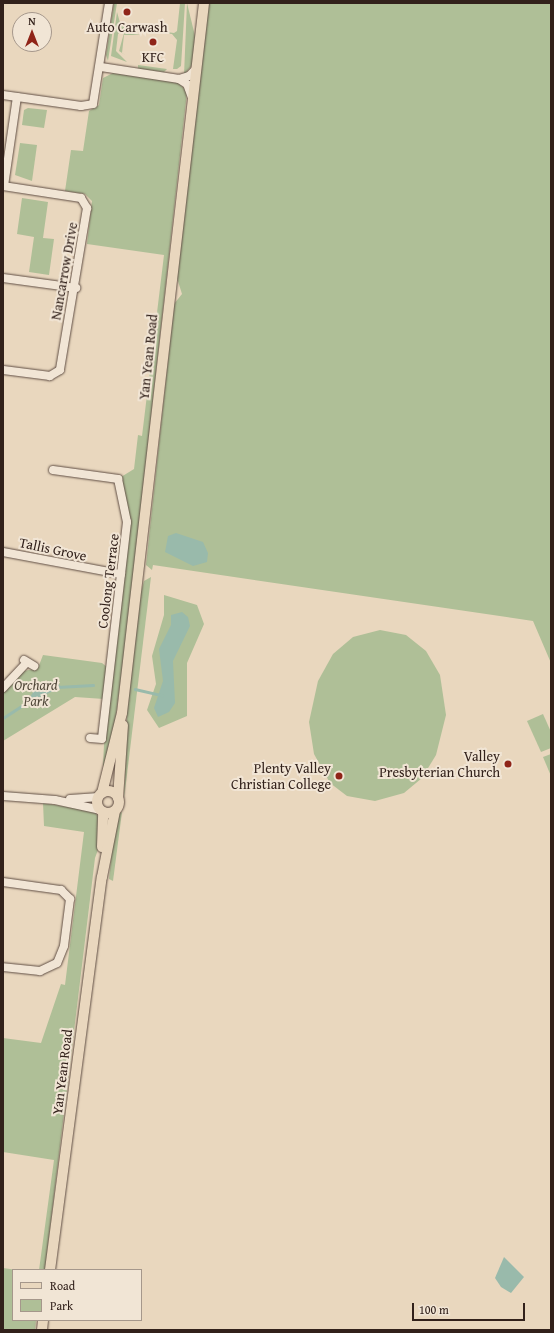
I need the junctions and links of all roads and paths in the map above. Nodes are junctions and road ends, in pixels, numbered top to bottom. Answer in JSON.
{"nodes":[{"id":1,"x":109,"y":3,"type":"edge"},
{"id":2,"x":204,"y":3,"type":"edge"},
{"id":3,"x":101,"y":67,"type":"junction"},
{"id":4,"x":196,"y":69,"type":"junction"},
{"id":5,"x":179,"y":78,"type":"junction"},
{"id":6,"x":3,"y":95,"type":"edge"},
{"id":7,"x":17,"y":97,"type":"junction"},
{"id":8,"x":193,"y":100,"type":"junction"},
{"id":9,"x":4,"y":186,"type":"edge"},
{"id":10,"x":3,"y":278,"type":"edge"},
{"id":11,"x":76,"y":288,"type":"junction"},
{"id":12,"x":3,"y":370,"type":"edge"},
{"id":13,"x":54,"y":470,"type":"dead end"},
{"id":14,"x":3,"y":552,"type":"edge"},
{"id":15,"x":121,"y":574,"type":"junction"},
{"id":16,"x":34,"y":666,"type":"dead end"},
{"id":17,"x":3,"y":688,"type":"edge"},
{"id":18,"x":122,"y":713,"type":"junction"},
{"id":19,"x":90,"y":738,"type":"dead end"},
{"id":20,"x":101,"y":795,"type":"junction"},
{"id":21,"x":3,"y":796,"type":"edge"},
{"id":22,"x":118,"y":798,"type":"junction"},
{"id":23,"x":55,"y":800,"type":"junction"},
{"id":24,"x":102,"y":811,"type":"junction"},
{"id":25,"x":115,"y":811,"type":"junction"},
{"id":26,"x":102,"y":877,"type":"junction"},
{"id":27,"x":3,"y":882,"type":"edge"},
{"id":28,"x":3,"y":967,"type":"edge"},
{"id":29,"x":50,"y":1269,"type":"edge"}],
"edges":[{"from":1,"to":3,"type":"street"},
{"from":2,"to":4,"type":"main road","name":"Yan Yean Road"},
{"from":3,"to":5,"type":"street"},
{"from":3,"to":7,"type":"street"},
{"from":4,"to":5,"type":"street"},
{"from":4,"to":8,"type":"main road","name":"Yan Yean Road"},
{"from":5,"to":8,"type":"street"},
{"from":6,"to":7,"type":"street"},
{"from":7,"to":9,"type":"street"},
{"from":8,"to":18,"type":"main road","name":"Yan Yean Road"},
{"from":9,"to":11,"type":"street","name":"Nancarrow Drive"},
{"from":10,"to":11,"type":"street"},
{"from":11,"to":12,"type":"street","name":"Nancarrow Drive"},
{"from":13,"to":15,"type":"street","name":"Coolong Terrace"},
{"from":14,"to":15,"type":"street","name":"Tallis Grove"},
{"from":15,"to":19,"type":"street","name":"Coolong Terrace"},
{"from":16,"to":17,"type":"street"},
{"from":18,"to":20,"type":"main road","name":"Yan Yean Road"},
{"from":18,"to":22,"type":"main road","name":"Yan Yean Road"},
{"from":20,"to":22,"type":"main road"},
{"from":20,"to":23,"type":"street"},
{"from":20,"to":24,"type":"main road","name":"Yan Yean Road"},
{"from":21,"to":23,"type":"street"},
{"from":22,"to":25,"type":"main road","name":"Yan Yean Road"},
{"from":23,"to":24,"type":"street"},
{"from":24,"to":25,"type":"main road"},
{"from":24,"to":26,"type":"main road","name":"Yan Yean Road"},
{"from":25,"to":26,"type":"main road","name":"Yan Yean Road"},
{"from":26,"to":29,"type":"main road","name":"Yan Yean Road"},
{"from":27,"to":28,"type":"street"}]}
